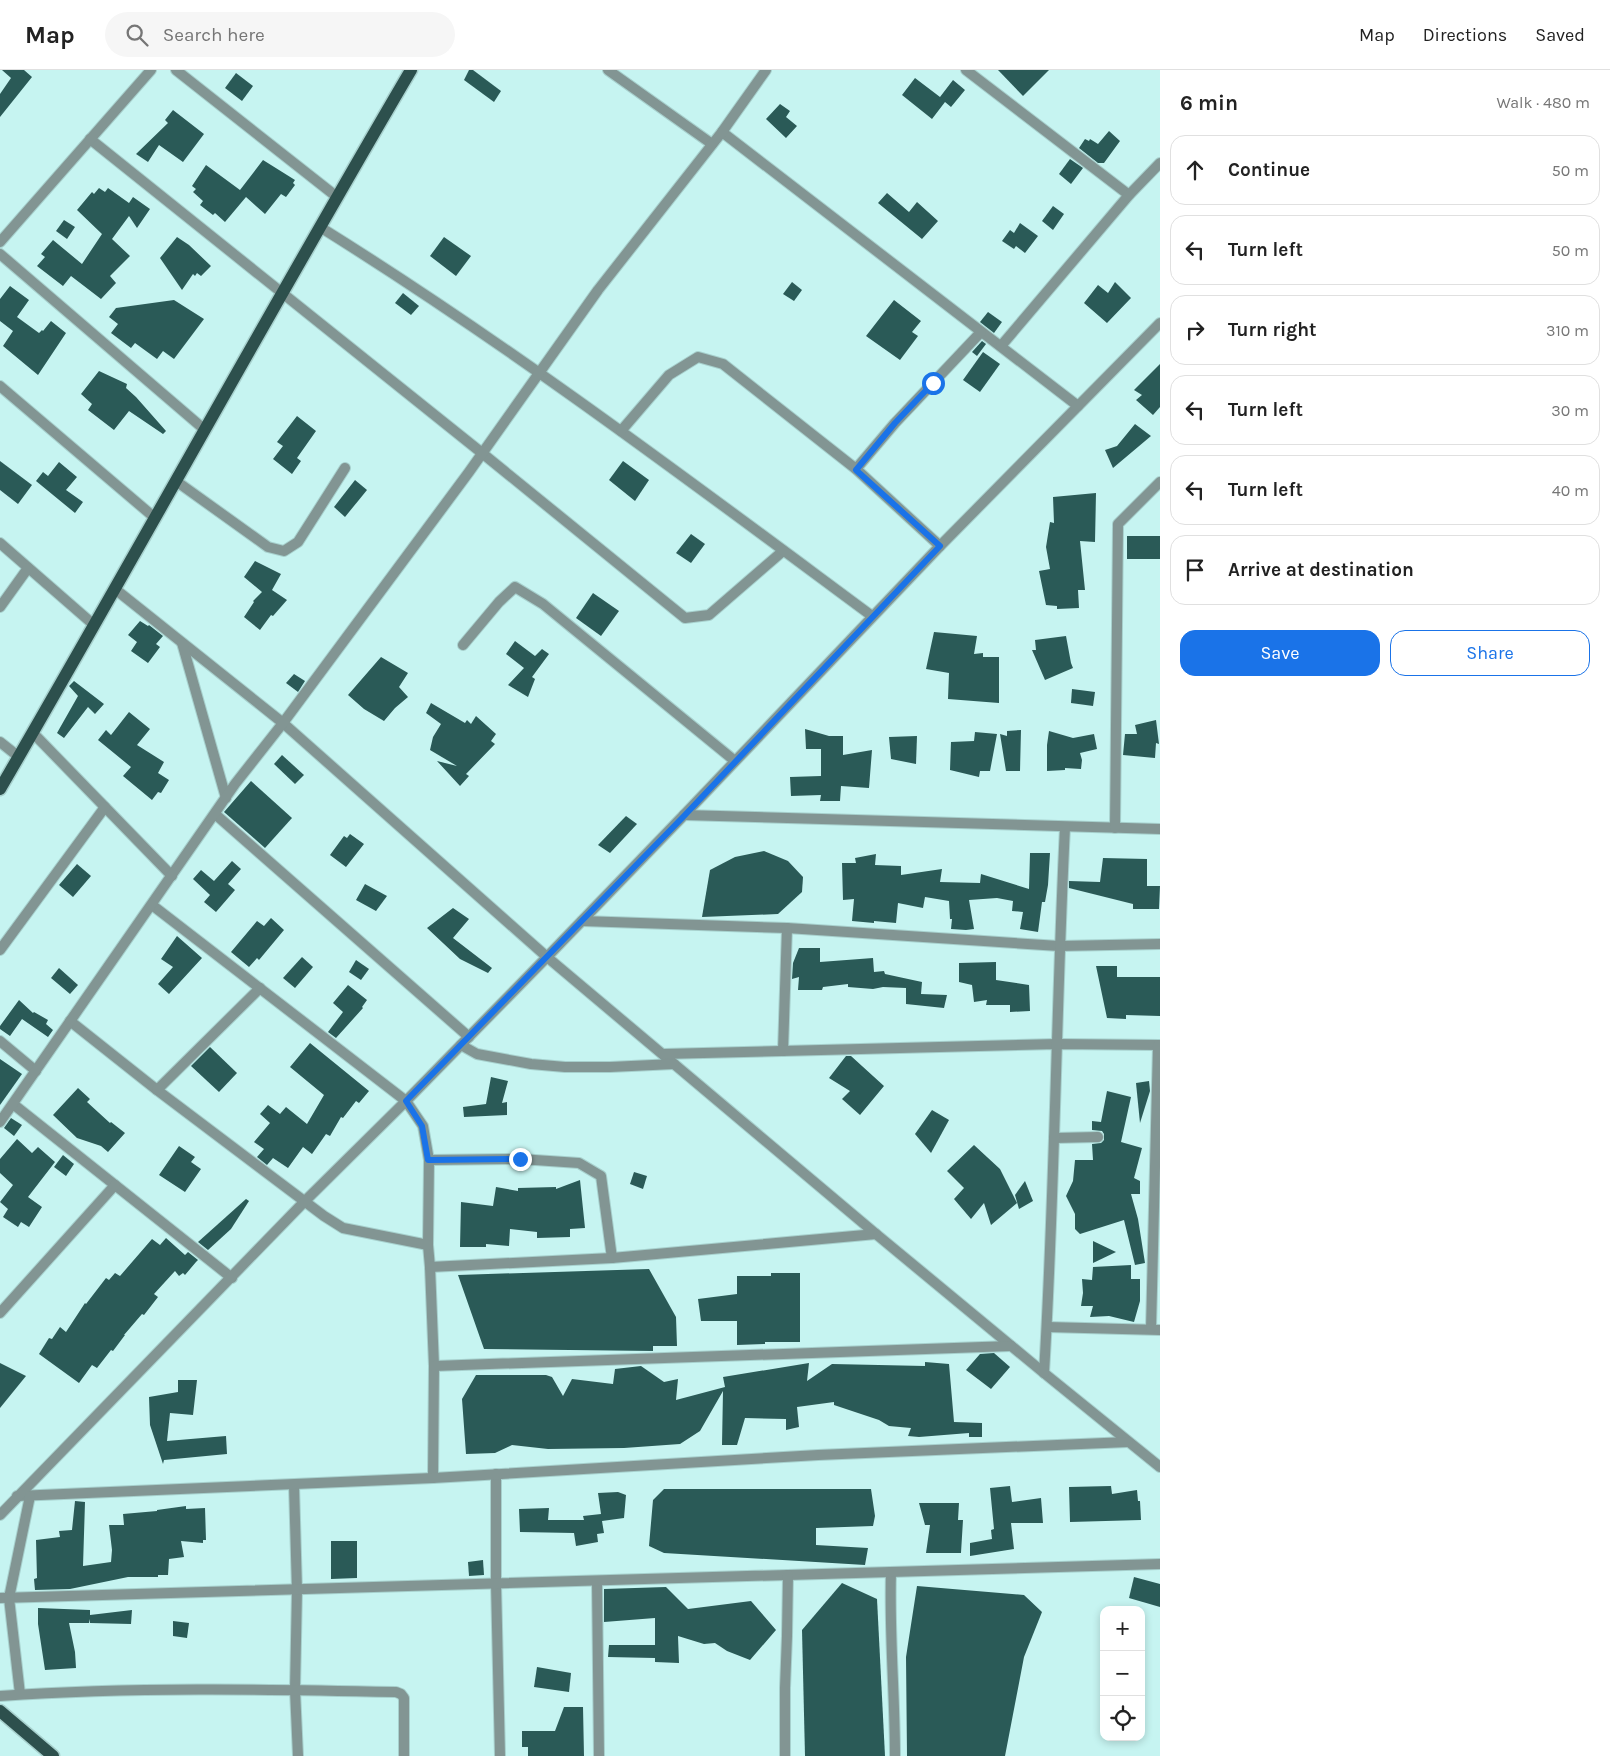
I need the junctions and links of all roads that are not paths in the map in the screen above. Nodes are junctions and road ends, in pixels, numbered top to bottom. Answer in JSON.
{"nodes":[{"id":1,"x":151,"y":70,"type":"edge"},
{"id":2,"x":176,"y":70,"type":"edge"},
{"id":3,"x":411,"y":70,"type":"edge"},
{"id":4,"x":608,"y":70,"type":"edge"},
{"id":5,"x":766,"y":70,"type":"edge"},
{"id":6,"x":966,"y":70,"type":"edge"},
{"id":7,"x":722,"y":132,"type":"junction"},
{"id":8,"x":90,"y":139,"type":"junction"},
{"id":9,"x":712,"y":144,"type":"junction"},
{"id":10,"x":1160,"y":163,"type":"edge"},
{"id":11,"x":1129,"y":195,"type":"junction"},
{"id":12,"x":337,"y":197,"type":"junction"},
{"id":13,"x":320,"y":227,"type":"junction"},
{"id":14,"x":0,"y":242,"type":"edge"},
{"id":15,"x":0,"y":254,"type":"edge"},
{"id":16,"x":281,"y":293,"type":"junction"},
{"id":17,"x":1160,"y":323,"type":"edge"},
{"id":18,"x":981,"y":332,"type":"junction"},
{"id":19,"x":1001,"y":346,"type":"junction"},
{"id":20,"x":539,"y":373,"type":"junction"},
{"id":21,"x":0,"y":386,"type":"edge"},
{"id":22,"x":1078,"y":406,"type":"junction"},
{"id":23,"x":205,"y":430,"type":"junction"},
{"id":24,"x":621,"y":431,"type":"junction"},
{"id":25,"x":482,"y":453,"type":"junction"},
{"id":26,"x":345,"y":468,"type":"dead end"},
{"id":27,"x":856,"y":470,"type":"junction"},
{"id":28,"x":176,"y":481,"type":"junction"},
{"id":29,"x":1160,"y":482,"type":"edge"},
{"id":30,"x":155,"y":518,"type":"junction"},
{"id":31,"x":0,"y":543,"type":"edge"},
{"id":32,"x":940,"y":546,"type":"junction"},
{"id":33,"x":783,"y":551,"type":"junction"},
{"id":34,"x":28,"y":568,"type":"junction"},
{"id":35,"x":115,"y":589,"type":"junction"},
{"id":36,"x":0,"y":607,"type":"edge"},
{"id":37,"x":872,"y":616,"type":"junction"},
{"id":38,"x":94,"y":626,"type":"junction"},
{"id":39,"x":182,"y":643,"type":"junction"},
{"id":40,"x":463,"y":645,"type":"dead end"},
{"id":41,"x":283,"y":723,"type":"junction"},
{"id":42,"x":33,"y":732,"type":"junction"},
{"id":43,"x":0,"y":742,"type":"edge"},
{"id":44,"x":19,"y":757,"type":"junction"},
{"id":45,"x":735,"y":761,"type":"junction"},
{"id":46,"x":0,"y":789,"type":"edge"},
{"id":47,"x":226,"y":798,"type":"junction"},
{"id":48,"x":105,"y":807,"type":"junction"},
{"id":49,"x":215,"y":814,"type":"junction"},
{"id":50,"x":684,"y":816,"type":"junction"},
{"id":51,"x":1065,"y":827,"type":"junction"},
{"id":52,"x":1115,"y":828,"type":"junction"},
{"id":53,"x":1160,"y":829,"type":"edge"},
{"id":54,"x":172,"y":876,"type":"junction"},
{"id":55,"x":152,"y":906,"type":"junction"},
{"id":56,"x":582,"y":921,"type":"junction"},
{"id":57,"x":787,"y":928,"type":"junction"},
{"id":58,"x":1160,"y":944,"type":"edge"},
{"id":59,"x":1059,"y":946,"type":"junction"},
{"id":60,"x":0,"y":950,"type":"edge"},
{"id":61,"x":548,"y":957,"type":"junction"},
{"id":62,"x":260,"y":988,"type":"junction"},
{"id":63,"x":70,"y":1022,"type":"junction"},
{"id":64,"x":0,"y":1041,"type":"edge"},
{"id":65,"x":465,"y":1041,"type":"junction"},
{"id":66,"x":1057,"y":1044,"type":"junction"},
{"id":67,"x":1159,"y":1045,"type":"edge"},
{"id":68,"x":783,"y":1051,"type":"junction"},
{"id":69,"x":663,"y":1054,"type":"junction"},
{"id":70,"x":674,"y":1064,"type":"junction"},
{"id":71,"x":36,"y":1072,"type":"junction"},
{"id":72,"x":157,"y":1090,"type":"junction"},
{"id":73,"x":406,"y":1101,"type":"junction"},
{"id":74,"x":13,"y":1104,"type":"junction"},
{"id":75,"x":0,"y":1122,"type":"edge"},
{"id":76,"x":1098,"y":1137,"type":"dead end"},
{"id":77,"x":1054,"y":1138,"type":"junction"},
{"id":78,"x":428,"y":1160,"type":"junction"},
{"id":79,"x":115,"y":1186,"type":"junction"},
{"id":80,"x":305,"y":1201,"type":"junction"},
{"id":81,"x":876,"y":1234,"type":"junction"},
{"id":82,"x":428,"y":1246,"type":"junction"},
{"id":83,"x":612,"y":1258,"type":"junction"},
{"id":84,"x":430,"y":1267,"type":"junction"},
{"id":85,"x":232,"y":1278,"type":"junction"},
{"id":86,"x":0,"y":1313,"type":"edge"},
{"id":87,"x":1047,"y":1327,"type":"junction"},
{"id":88,"x":1156,"y":1330,"type":"edge"},
{"id":89,"x":1011,"y":1346,"type":"junction"},
{"id":90,"x":434,"y":1366,"type":"junction"},
{"id":91,"x":1044,"y":1373,"type":"junction"},
{"id":92,"x":1128,"y":1442,"type":"junction"},
{"id":93,"x":1160,"y":1467,"type":"edge"},
{"id":94,"x":496,"y":1474,"type":"junction"},
{"id":95,"x":433,"y":1478,"type":"junction"},
{"id":96,"x":294,"y":1485,"type":"junction"},
{"id":97,"x":17,"y":1496,"type":"junction"},
{"id":98,"x":30,"y":1496,"type":"junction"},
{"id":99,"x":2,"y":1509,"type":"edge"},
{"id":100,"x":1160,"y":1564,"type":"edge"},
{"id":101,"x":891,"y":1572,"type":"junction"},
{"id":102,"x":788,"y":1575,"type":"junction"},
{"id":103,"x":597,"y":1581,"type":"junction"},
{"id":104,"x":496,"y":1583,"type":"junction"},
{"id":105,"x":297,"y":1590,"type":"junction"},
{"id":106,"x":4,"y":1598,"type":"edge"},
{"id":107,"x":295,"y":1690,"type":"junction"},
{"id":108,"x":20,"y":1694,"type":"junction"},
{"id":109,"x":0,"y":1696,"type":"edge"},
{"id":110,"x":0,"y":1711,"type":"edge"},
{"id":111,"x":54,"y":1756,"type":"edge"},
{"id":112,"x":298,"y":1756,"type":"edge"},
{"id":113,"x":404,"y":1756,"type":"edge"},
{"id":114,"x":500,"y":1756,"type":"edge"},
{"id":115,"x":598,"y":1756,"type":"edge"},
{"id":116,"x":785,"y":1756,"type":"edge"},
{"id":117,"x":895,"y":1756,"type":"edge"}],
"edges":[{"from":1,"to":8,"type":"street"},
{"from":2,"to":12,"type":"street"},
{"from":3,"to":12,"type":"main road"},
{"from":4,"to":9,"type":"street"},
{"from":5,"to":7,"type":"street"},
{"from":6,"to":11,"type":"street"},
{"from":7,"to":9,"type":"street"},
{"from":7,"to":18,"type":"street"},
{"from":8,"to":14,"type":"street"},
{"from":8,"to":16,"type":"street"},
{"from":9,"to":20,"type":"street"},
{"from":10,"to":11,"type":"street"},
{"from":11,"to":19,"type":"street"},
{"from":12,"to":13,"type":"main road"},
{"from":13,"to":16,"type":"main road"},
{"from":13,"to":20,"type":"street"},
{"from":15,"to":23,"type":"street"},
{"from":16,"to":23,"type":"main road"},
{"from":16,"to":25,"type":"street"},
{"from":17,"to":22,"type":"street"},
{"from":18,"to":19,"type":"street"},
{"from":18,"to":27,"type":"street"},
{"from":19,"to":22,"type":"street"},
{"from":20,"to":24,"type":"street"},
{"from":20,"to":25,"type":"street"},
{"from":21,"to":30,"type":"street"},
{"from":22,"to":32,"type":"street"},
{"from":23,"to":28,"type":"main road"},
{"from":24,"to":27,"type":"street"},
{"from":24,"to":33,"type":"street"},
{"from":25,"to":33,"type":"street"},
{"from":25,"to":41,"type":"street"},
{"from":26,"to":28,"type":"street"},
{"from":27,"to":32,"type":"street"},
{"from":28,"to":30,"type":"main road"},
{"from":29,"to":52,"type":"street"},
{"from":30,"to":35,"type":"main road"},
{"from":31,"to":34,"type":"street"},
{"from":32,"to":37,"type":"street"},
{"from":33,"to":37,"type":"street"},
{"from":34,"to":36,"type":"street"},
{"from":34,"to":38,"type":"street"},
{"from":35,"to":38,"type":"main road"},
{"from":35,"to":39,"type":"street"},
{"from":37,"to":45,"type":"street"},
{"from":38,"to":42,"type":"main road"},
{"from":39,"to":41,"type":"street"},
{"from":39,"to":47,"type":"street"},
{"from":40,"to":45,"type":"street"},
{"from":41,"to":47,"type":"street"},
{"from":41,"to":61,"type":"street"},
{"from":42,"to":44,"type":"main road"},
{"from":42,"to":48,"type":"street"},
{"from":43,"to":44,"type":"street"},
{"from":44,"to":46,"type":"main road"},
{"from":45,"to":50,"type":"street"},
{"from":47,"to":49,"type":"street"},
{"from":48,"to":54,"type":"street"},
{"from":48,"to":60,"type":"street"},
{"from":49,"to":54,"type":"street"},
{"from":49,"to":65,"type":"street"},
{"from":50,"to":51,"type":"street"},
{"from":50,"to":56,"type":"street"},
{"from":51,"to":52,"type":"street"},
{"from":51,"to":59,"type":"street"},
{"from":52,"to":53,"type":"street"},
{"from":54,"to":55,"type":"street"},
{"from":55,"to":62,"type":"street"},
{"from":55,"to":63,"type":"street"},
{"from":56,"to":57,"type":"street"},
{"from":56,"to":61,"type":"street"},
{"from":57,"to":59,"type":"street"},
{"from":57,"to":68,"type":"street"},
{"from":58,"to":59,"type":"street"},
{"from":59,"to":66,"type":"street"},
{"from":61,"to":65,"type":"street"},
{"from":61,"to":69,"type":"street"},
{"from":62,"to":72,"type":"street"},
{"from":62,"to":73,"type":"street"},
{"from":63,"to":71,"type":"street"},
{"from":63,"to":72,"type":"street"},
{"from":64,"to":71,"type":"street"},
{"from":65,"to":70,"type":"street"},
{"from":65,"to":73,"type":"street"},
{"from":66,"to":67,"type":"street"},
{"from":66,"to":68,"type":"street"},
{"from":66,"to":77,"type":"street"},
{"from":67,"to":88,"type":"street"},
{"from":68,"to":69,"type":"street"},
{"from":69,"to":70,"type":"street"},
{"from":70,"to":81,"type":"street"},
{"from":71,"to":74,"type":"street"},
{"from":72,"to":80,"type":"street"},
{"from":73,"to":78,"type":"street"},
{"from":73,"to":80,"type":"street"},
{"from":74,"to":75,"type":"street"},
{"from":74,"to":79,"type":"street"},
{"from":76,"to":77,"type":"street"},
{"from":77,"to":87,"type":"street"},
{"from":78,"to":82,"type":"street"},
{"from":78,"to":83,"type":"street"},
{"from":79,"to":85,"type":"street"},
{"from":79,"to":86,"type":"street"},
{"from":80,"to":82,"type":"street"},
{"from":80,"to":85,"type":"street"},
{"from":81,"to":83,"type":"street"},
{"from":81,"to":89,"type":"street"},
{"from":82,"to":84,"type":"street"},
{"from":83,"to":84,"type":"street"},
{"from":84,"to":90,"type":"street"},
{"from":85,"to":97,"type":"street"},
{"from":87,"to":88,"type":"street"},
{"from":87,"to":91,"type":"street"},
{"from":89,"to":90,"type":"street"},
{"from":89,"to":91,"type":"street"},
{"from":90,"to":95,"type":"street"},
{"from":91,"to":92,"type":"street"},
{"from":92,"to":93,"type":"street"},
{"from":92,"to":94,"type":"street"},
{"from":94,"to":95,"type":"street"},
{"from":94,"to":104,"type":"street"},
{"from":95,"to":96,"type":"street"},
{"from":96,"to":98,"type":"street"},
{"from":96,"to":105,"type":"street"},
{"from":97,"to":98,"type":"street"},
{"from":97,"to":99,"type":"street"},
{"from":98,"to":106,"type":"street"},
{"from":100,"to":101,"type":"street"},
{"from":101,"to":102,"type":"street"},
{"from":101,"to":117,"type":"street"},
{"from":102,"to":103,"type":"street"},
{"from":102,"to":116,"type":"street"},
{"from":103,"to":104,"type":"street"},
{"from":103,"to":115,"type":"street"},
{"from":104,"to":105,"type":"street"},
{"from":104,"to":114,"type":"street"},
{"from":105,"to":106,"type":"street"},
{"from":105,"to":107,"type":"street"},
{"from":106,"to":108,"type":"street"},
{"from":107,"to":108,"type":"street"},
{"from":107,"to":112,"type":"street"},
{"from":107,"to":113,"type":"street"},
{"from":108,"to":109,"type":"street"},
{"from":110,"to":111,"type":"main road"}]}
